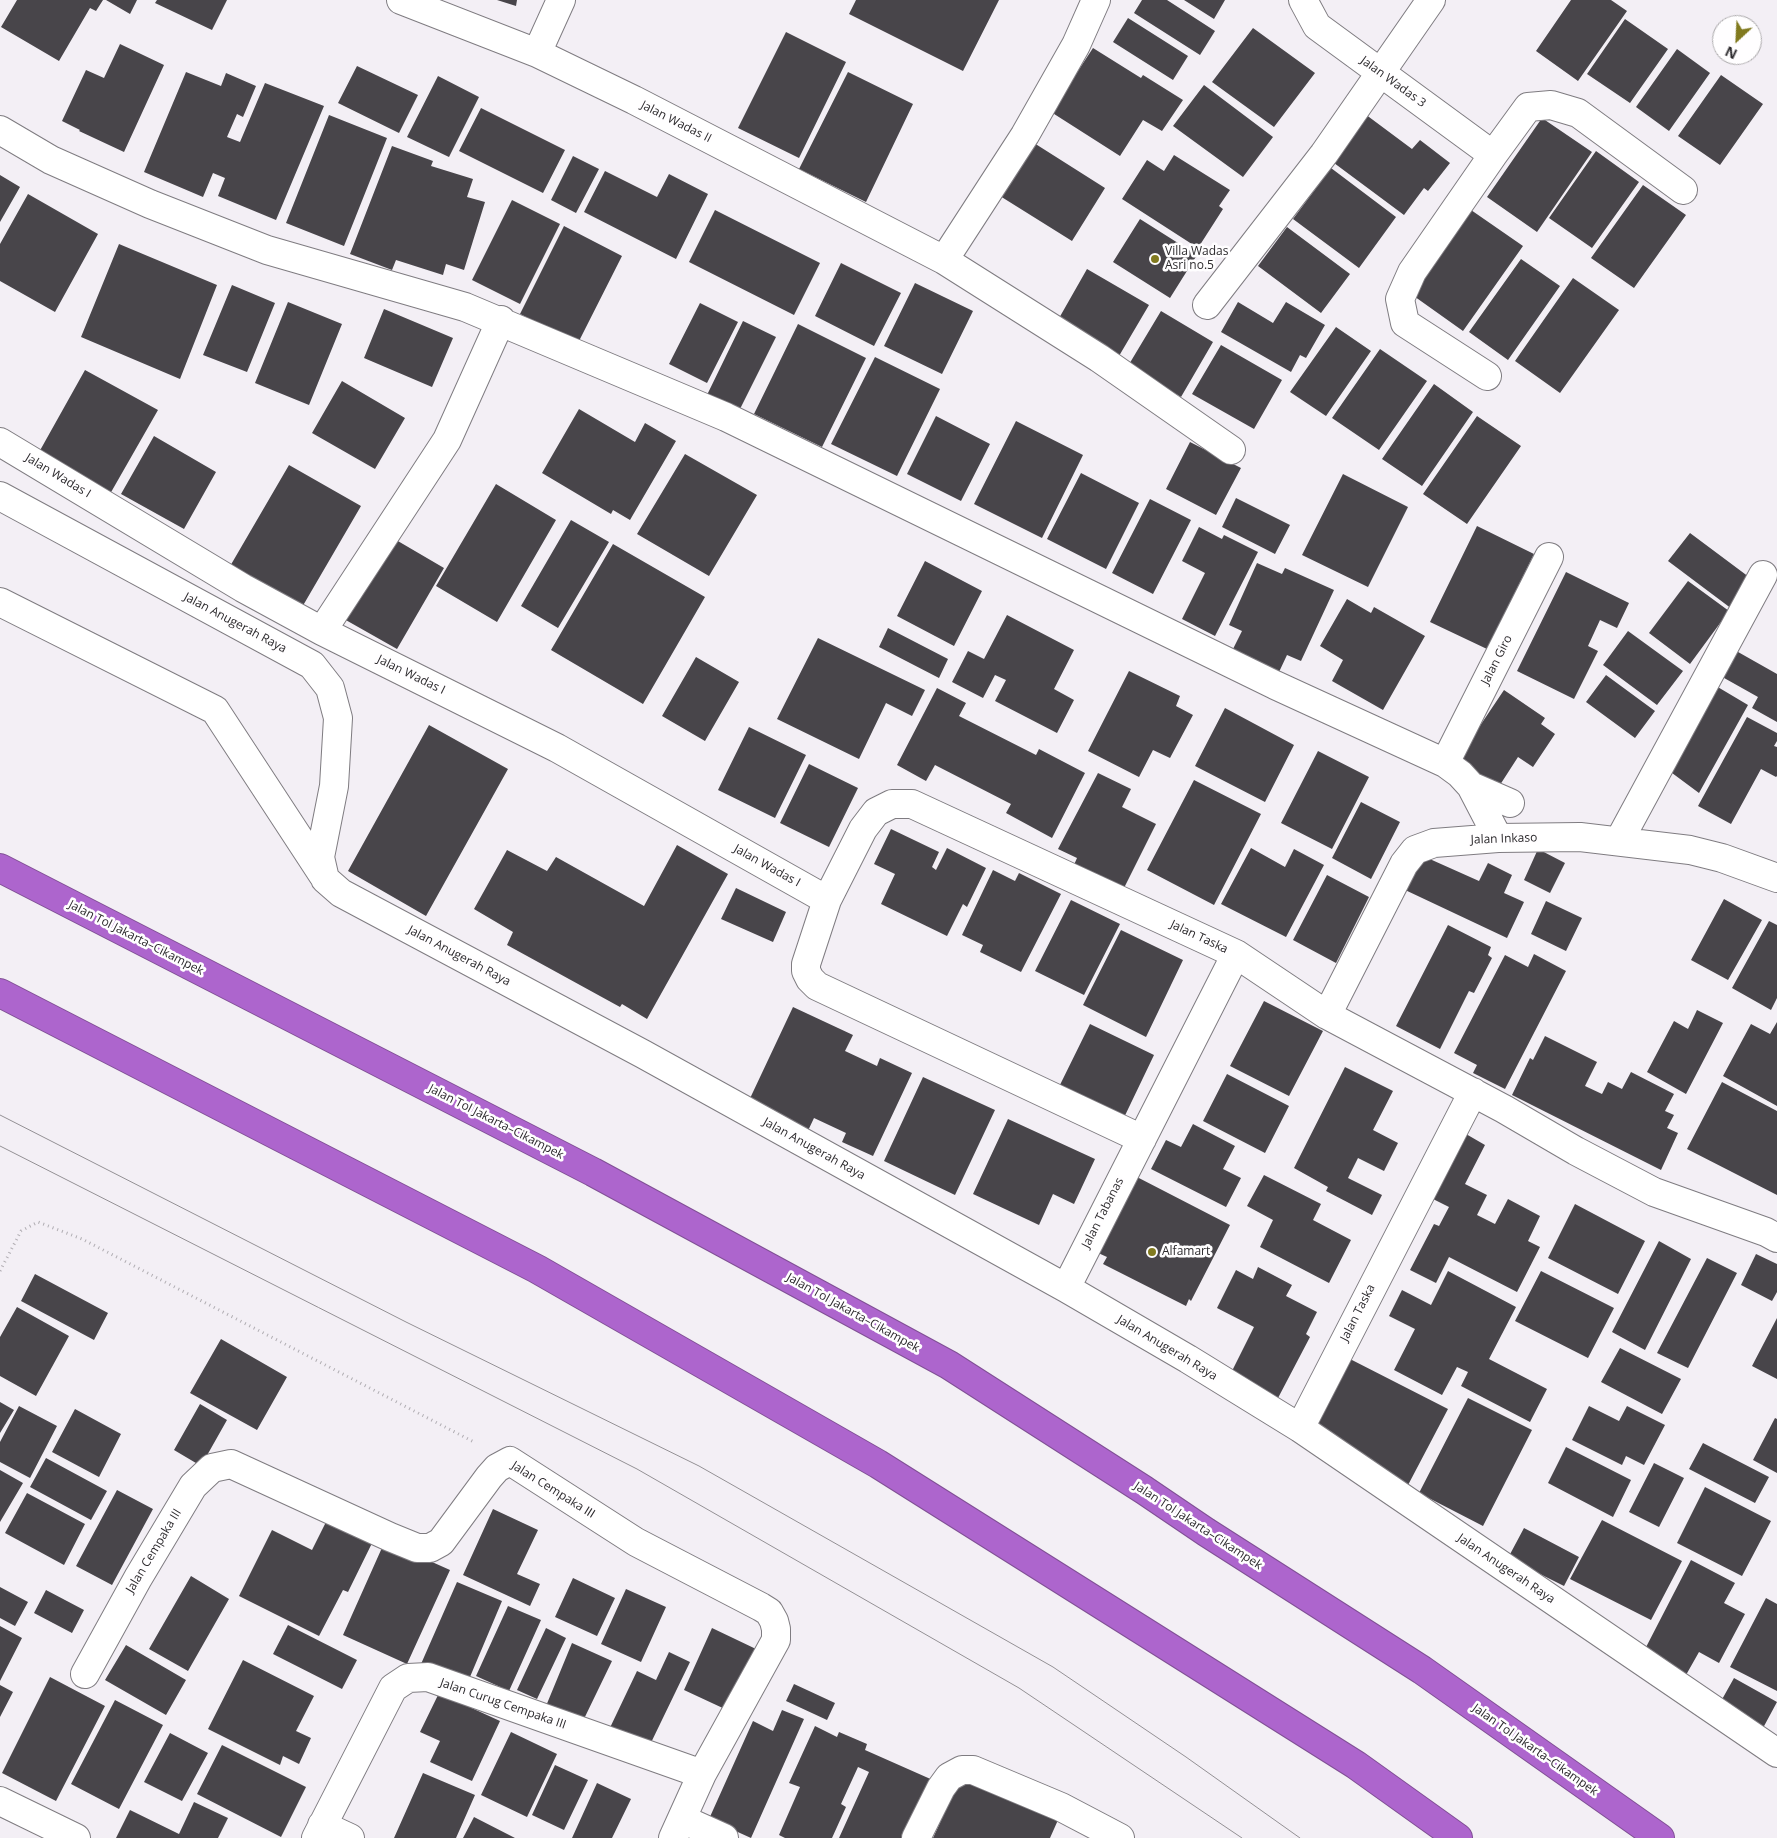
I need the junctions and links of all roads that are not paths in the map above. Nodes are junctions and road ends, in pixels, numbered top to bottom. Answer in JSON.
{"nodes":[{"id":1,"x":401,"y":0,"type":"edge"},
{"id":2,"x":561,"y":0,"type":"edge"},
{"id":3,"x":1096,"y":0,"type":"edge"},
{"id":4,"x":1303,"y":0,"type":"edge"},
{"id":5,"x":1431,"y":0,"type":"edge"},
{"id":6,"x":537,"y":53,"type":"junction"},
{"id":7,"x":1381,"y":72,"type":"junction"},
{"id":8,"x":0,"y":130,"type":"edge"},
{"id":9,"x":1492,"y":155,"type":"junction"},
{"id":10,"x":1683,"y":190,"type":"dead end"},
{"id":11,"x":944,"y":260,"type":"junction"},
{"id":12,"x":1207,"y":306,"type":"dead end"},
{"id":13,"x":500,"y":320,"type":"junction"},
{"id":14,"x":1487,"y":376,"type":"dead end"},
{"id":15,"x":0,"y":442,"type":"edge"},
{"id":16,"x":1231,"y":450,"type":"dead end"},
{"id":17,"x":0,"y":496,"type":"edge"},
{"id":18,"x":1549,"y":557,"type":"dead end"},
{"id":19,"x":1764,"y":574,"type":"dead end"},
{"id":20,"x":0,"y":602,"type":"edge"},
{"id":21,"x":322,"y":631,"type":"junction"},
{"id":22,"x":1446,"y":763,"type":"junction"},
{"id":23,"x":1471,"y":786,"type":"junction"},
{"id":24,"x":1510,"y":803,"type":"dead end"},
{"id":25,"x":1498,"y":838,"type":"junction"},
{"id":26,"x":1619,"y":841,"type":"junction"},
{"id":27,"x":0,"y":868,"type":"edge"},
{"id":28,"x":1777,"y":878,"type":"edge"},
{"id":29,"x":325,"y":879,"type":"junction"},
{"id":30,"x":826,"y":900,"type":"junction"},
{"id":31,"x":1236,"y":954,"type":"junction"},
{"id":32,"x":0,"y":993,"type":"edge"},
{"id":33,"x":1327,"y":1015,"type":"junction"},
{"id":34,"x":1472,"y":1092,"type":"junction"},
{"id":35,"x":1142,"y":1139,"type":"junction"},
{"id":36,"x":1777,"y":1238,"type":"edge"},
{"id":37,"x":1066,"y":1288,"type":"junction"},
{"id":38,"x":1300,"y":1428,"type":"junction"},
{"id":39,"x":85,"y":1674,"type":"dead end"},
{"id":40,"x":1777,"y":1753,"type":"edge"},
{"id":41,"x":702,"y":1774,"type":"junction"},
{"id":42,"x":0,"y":1801,"type":"edge"},
{"id":43,"x":677,"y":1828,"type":"edge"},
{"id":44,"x":319,"y":1831,"type":"edge"},
{"id":45,"x":76,"y":1838,"type":"edge"},
{"id":46,"x":350,"y":1838,"type":"edge"},
{"id":47,"x":724,"y":1838,"type":"edge"},
{"id":48,"x":916,"y":1838,"type":"edge"},
{"id":49,"x":1120,"y":1838,"type":"edge"},
{"id":50,"x":1458,"y":1838,"type":"edge"},
{"id":51,"x":1660,"y":1838,"type":"edge"}],
"edges":[{"from":1,"to":6,"type":"street","name":"Jalan Wadas II"},
{"from":2,"to":6,"type":"street"},
{"from":3,"to":11,"type":"street"},
{"from":4,"to":7,"type":"street","name":"Jalan Wadas 3"},
{"from":5,"to":7,"type":"street"},
{"from":6,"to":11,"type":"street","name":"Jalan Wadas II"},
{"from":7,"to":9,"type":"street","name":"Jalan Wadas 3"},
{"from":7,"to":12,"type":"street"},
{"from":8,"to":13,"type":"street"},
{"from":9,"to":10,"type":"street"},
{"from":9,"to":14,"type":"street"},
{"from":11,"to":16,"type":"street","name":"Jalan Wadas II"},
{"from":13,"to":21,"type":"street"},
{"from":13,"to":22,"type":"street"},
{"from":15,"to":21,"type":"street","name":"Jalan Wadas I"},
{"from":17,"to":29,"type":"street","name":"Jalan Anugerah Raya"},
{"from":18,"to":22,"type":"street","name":"Jalan Giro"},
{"from":19,"to":26,"type":"street"},
{"from":20,"to":29,"type":"street"},
{"from":21,"to":30,"type":"street","name":"Jalan Wadas I"},
{"from":22,"to":23,"type":"street"},
{"from":23,"to":24,"type":"street"},
{"from":23,"to":25,"type":"street"},
{"from":25,"to":26,"type":"street","name":"Jalan Inkaso"},
{"from":25,"to":33,"type":"street","name":"Jalan Inkaso"},
{"from":26,"to":28,"type":"street","name":"Jalan Inkaso"},
{"from":27,"to":51,"type":"highway","name":"Jalan Tol Jakarta–Cikampek"},
{"from":29,"to":37,"type":"street","name":"Jalan Anugerah Raya"},
{"from":30,"to":31,"type":"street","name":"Jalan Taska"},
{"from":30,"to":35,"type":"street"},
{"from":31,"to":33,"type":"street","name":"Jalan Taska"},
{"from":31,"to":35,"type":"street","name":"Jalan Tabanas"},
{"from":32,"to":50,"type":"highway"},
{"from":33,"to":34,"type":"street","name":"Jalan Taska"},
{"from":34,"to":36,"type":"street","name":"Jalan Taska"},
{"from":34,"to":38,"type":"street","name":"Jalan Taska"},
{"from":35,"to":37,"type":"street","name":"Jalan Tabanas"},
{"from":37,"to":38,"type":"street","name":"Jalan Anugerah Raya"},
{"from":38,"to":40,"type":"street","name":"Jalan Anugerah Raya"},
{"from":39,"to":41,"type":"street","name":"Jalan Cempaka III"},
{"from":41,"to":43,"type":"street","name":"Jalan Cempaka III"},
{"from":41,"to":44,"type":"street","name":"Jalan Curug Cempaka III"},
{"from":42,"to":45,"type":"street"},
{"from":43,"to":47,"type":"street"},
{"from":44,"to":46,"type":"street","name":"Jalan Curug Cempaka III"},
{"from":48,"to":49,"type":"street"}]}
